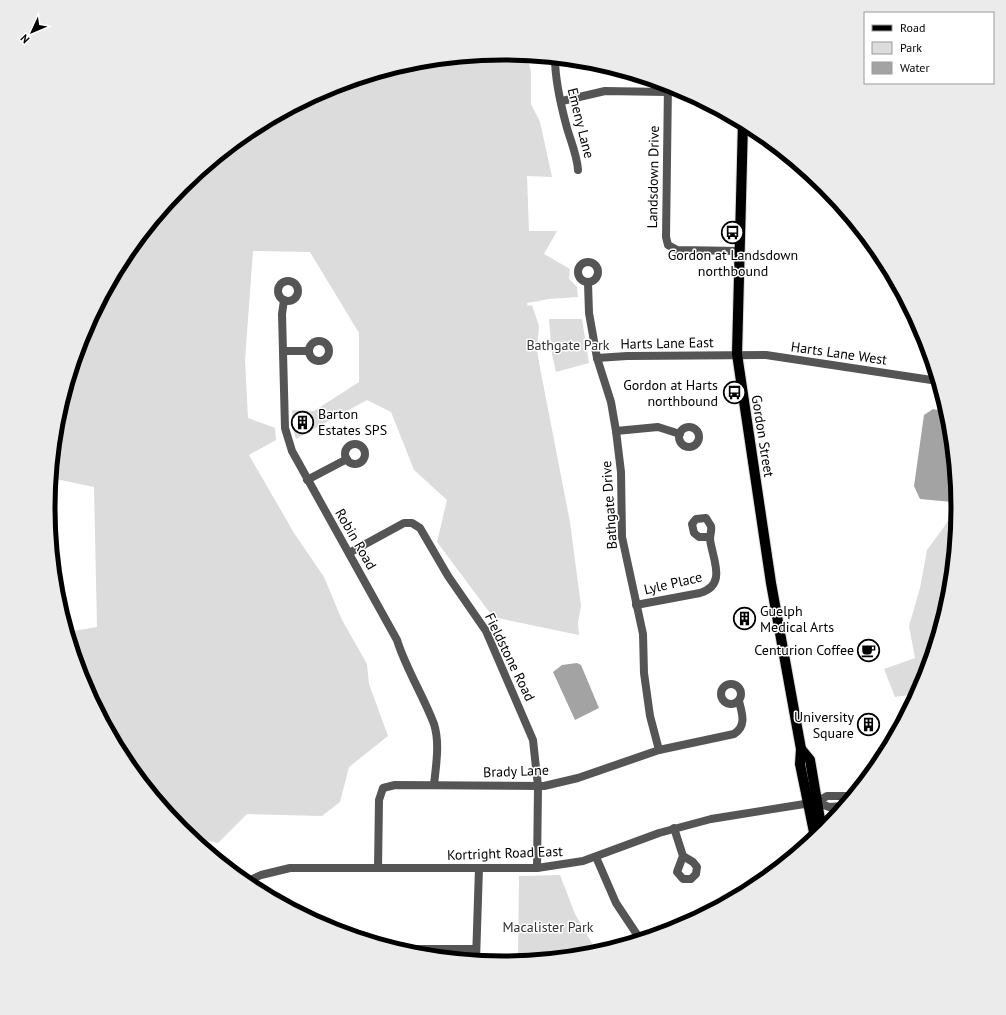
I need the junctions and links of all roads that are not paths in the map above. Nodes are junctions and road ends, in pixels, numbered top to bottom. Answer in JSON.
{"nodes":[{"id":1,"x":555,"y":62,"type":"edge"},
{"id":2,"x":660,"y":88,"type":"edge"},
{"id":3,"x":668,"y":92,"type":"edge"},
{"id":4,"x":562,"y":101,"type":"junction"},
{"id":5,"x":743,"y":129,"type":"edge"},
{"id":6,"x":578,"y":170,"type":"dead end"},
{"id":7,"x":739,"y":251,"type":"junction"},
{"id":8,"x":588,"y":283,"type":"dead end"},
{"id":9,"x":284,"y":300,"type":"dead end"},
{"id":10,"x":284,"y":351,"type":"junction"},
{"id":11,"x":308,"y":351,"type":"dead end"},
{"id":12,"x":736,"y":354,"type":"junction"},
{"id":13,"x":597,"y":358,"type":"junction"},
{"id":14,"x":932,"y":380,"type":"edge"},
{"id":15,"x":616,"y":431,"type":"junction"},
{"id":16,"x":680,"y":434,"type":"dead end"},
{"id":17,"x":347,"y":459,"type":"dead end"},
{"id":18,"x":307,"y":480,"type":"junction"},
{"id":19,"x":710,"y":538,"type":"dead end"},
{"id":20,"x":349,"y":553,"type":"junction"},
{"id":21,"x":636,"y":605,"type":"junction"},
{"id":22,"x":739,"y":701,"type":"dead end"},
{"id":23,"x":659,"y":750,"type":"junction"},
{"id":24,"x":434,"y":785,"type":"junction"},
{"id":25,"x":538,"y":786,"type":"junction"},
{"id":26,"x":845,"y":796,"type":"edge"},
{"id":27,"x":812,"y":802,"type":"junction"},
{"id":28,"x":837,"y":806,"type":"edge"},
{"id":29,"x":820,"y":824,"type":"edge"},
{"id":30,"x":674,"y":828,"type":"junction"},
{"id":31,"x":814,"y":829,"type":"edge"},
{"id":32,"x":683,"y":856,"type":"dead end"},
{"id":33,"x":596,"y":857,"type":"junction"},
{"id":34,"x":378,"y":868,"type":"junction"},
{"id":35,"x":479,"y":868,"type":"junction"},
{"id":36,"x":537,"y":868,"type":"junction"},
{"id":37,"x":253,"y":879,"type":"edge"},
{"id":38,"x":637,"y":935,"type":"edge"},
{"id":39,"x":476,"y":948,"type":"junction"},
{"id":40,"x":426,"y":949,"type":"edge"},
{"id":41,"x":476,"y":955,"type":"edge"}],
"edges":[{"from":1,"to":4,"type":"street","name":"Emeny Lane"},
{"from":2,"to":4,"type":"street"},
{"from":3,"to":7,"type":"street","name":"Landsdown Drive"},
{"from":4,"to":6,"type":"street","name":"Emeny Lane"},
{"from":5,"to":7,"type":"main road","name":"Gordon Street"},
{"from":7,"to":12,"type":"main road","name":"Gordon Street"},
{"from":8,"to":13,"type":"street","name":"Bathgate Drive"},
{"from":9,"to":10,"type":"street","name":"Robin Road"},
{"from":10,"to":11,"type":"street"},
{"from":10,"to":18,"type":"street","name":"Robin Road"},
{"from":12,"to":13,"type":"street","name":"Harts Lane East"},
{"from":12,"to":14,"type":"street","name":"Harts Lane West"},
{"from":12,"to":27,"type":"main road","name":"Gordon Street"},
{"from":13,"to":15,"type":"street","name":"Bathgate Drive"},
{"from":15,"to":16,"type":"street"},
{"from":15,"to":21,"type":"street","name":"Bathgate Drive"},
{"from":17,"to":18,"type":"street"},
{"from":18,"to":20,"type":"street","name":"Robin Road"},
{"from":19,"to":21,"type":"street","name":"Lyle Place"},
{"from":20,"to":24,"type":"street","name":"Robin Road"},
{"from":20,"to":25,"type":"street","name":"Fieldstone Road"},
{"from":21,"to":23,"type":"street","name":"Bathgate Drive"},
{"from":22,"to":23,"type":"street","name":"Brady Lane"},
{"from":23,"to":25,"type":"street","name":"Brady Lane"},
{"from":24,"to":25,"type":"street","name":"Brady Lane"},
{"from":24,"to":34,"type":"street","name":"Brady Lane"},
{"from":25,"to":36,"type":"street","name":"Fieldstone Road"},
{"from":26,"to":27,"type":"street"},
{"from":27,"to":28,"type":"street"},
{"from":27,"to":29,"type":"main road","name":"Gordon Street"},
{"from":27,"to":30,"type":"street","name":"Kortright Road East"},
{"from":27,"to":31,"type":"main road","name":"Gordon Street"},
{"from":30,"to":32,"type":"street"},
{"from":30,"to":33,"type":"street","name":"Kortright Road East"},
{"from":33,"to":36,"type":"street","name":"Kortright Road East"},
{"from":33,"to":38,"type":"street"},
{"from":34,"to":35,"type":"street","name":"Kortright Road East"},
{"from":34,"to":37,"type":"street","name":"Kortright Road East"},
{"from":35,"to":36,"type":"street","name":"Kortright Road East"},
{"from":35,"to":39,"type":"street"},
{"from":39,"to":40,"type":"street"},
{"from":39,"to":41,"type":"street"}]}
